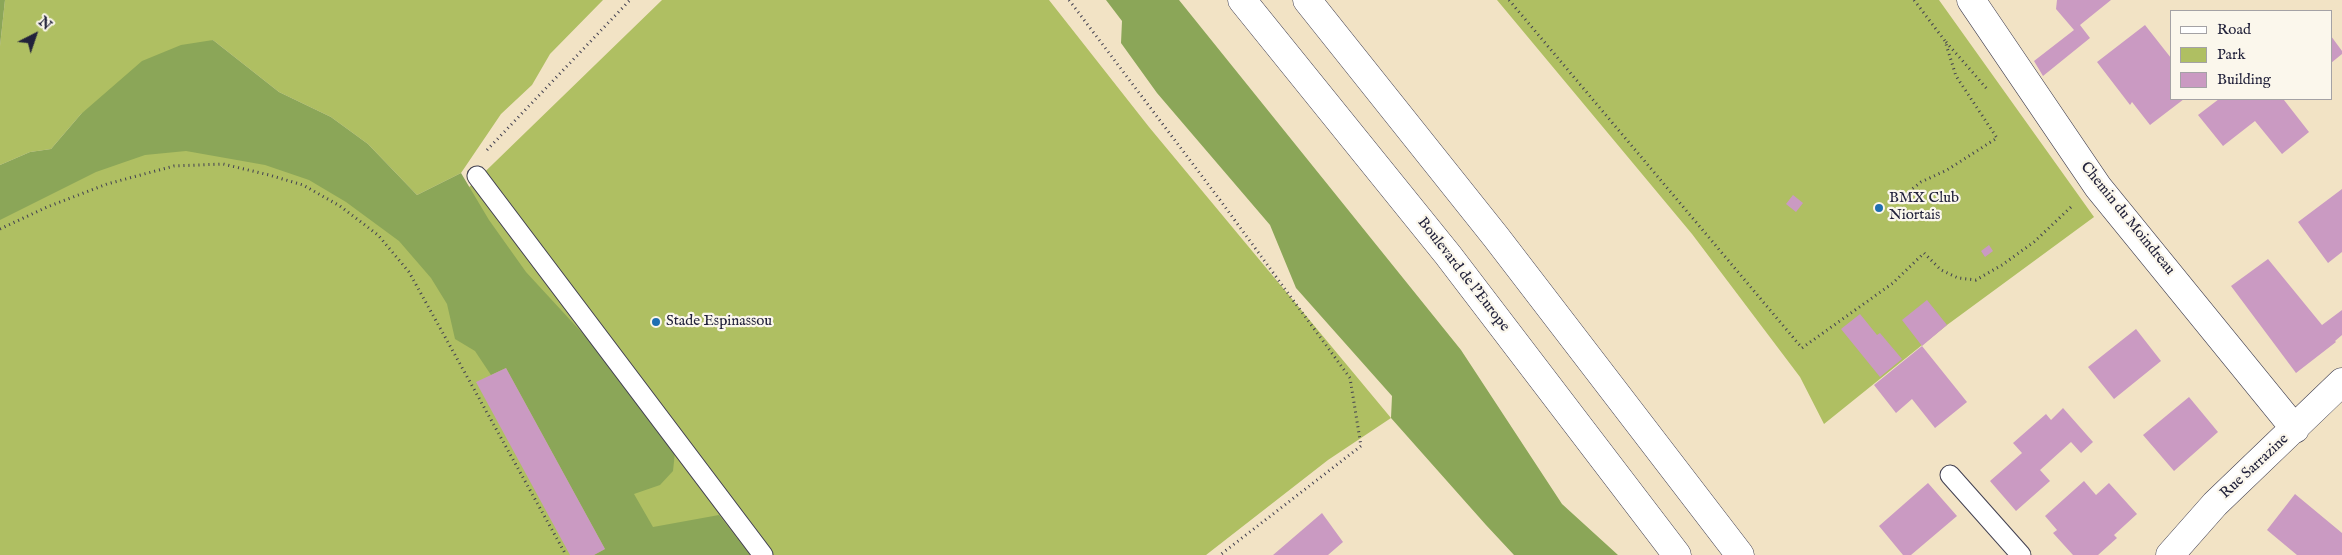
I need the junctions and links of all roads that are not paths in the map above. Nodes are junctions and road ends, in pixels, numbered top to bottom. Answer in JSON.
{"nodes":[{"id":1,"x":1242,"y":0,"type":"edge"},
{"id":2,"x":1307,"y":0,"type":"edge"},
{"id":3,"x":1971,"y":0,"type":"edge"},
{"id":4,"x":477,"y":176,"type":"road end"},
{"id":5,"x":2342,"y":382,"type":"edge"},
{"id":6,"x":2295,"y":429,"type":"junction"},
{"id":7,"x":1950,"y":475,"type":"dead end"},
{"id":8,"x":763,"y":555,"type":"edge"},
{"id":9,"x":1677,"y":555,"type":"edge"},
{"id":10,"x":1740,"y":555,"type":"edge"},
{"id":11,"x":2021,"y":555,"type":"edge"},
{"id":12,"x":2170,"y":555,"type":"edge"}],
"edges":[{"from":1,"to":9,"type":"main road","name":"Boulevard de l'Europe"},
{"from":2,"to":10,"type":"main road"},
{"from":3,"to":6,"type":"main road","name":"Chemin du Moindreau"},
{"from":4,"to":8,"type":"lane"},
{"from":5,"to":6,"type":"main road","name":"Rue Sarrazine"},
{"from":6,"to":12,"type":"main road","name":"Rue Sarrazine"},
{"from":7,"to":11,"type":"lane"}]}
